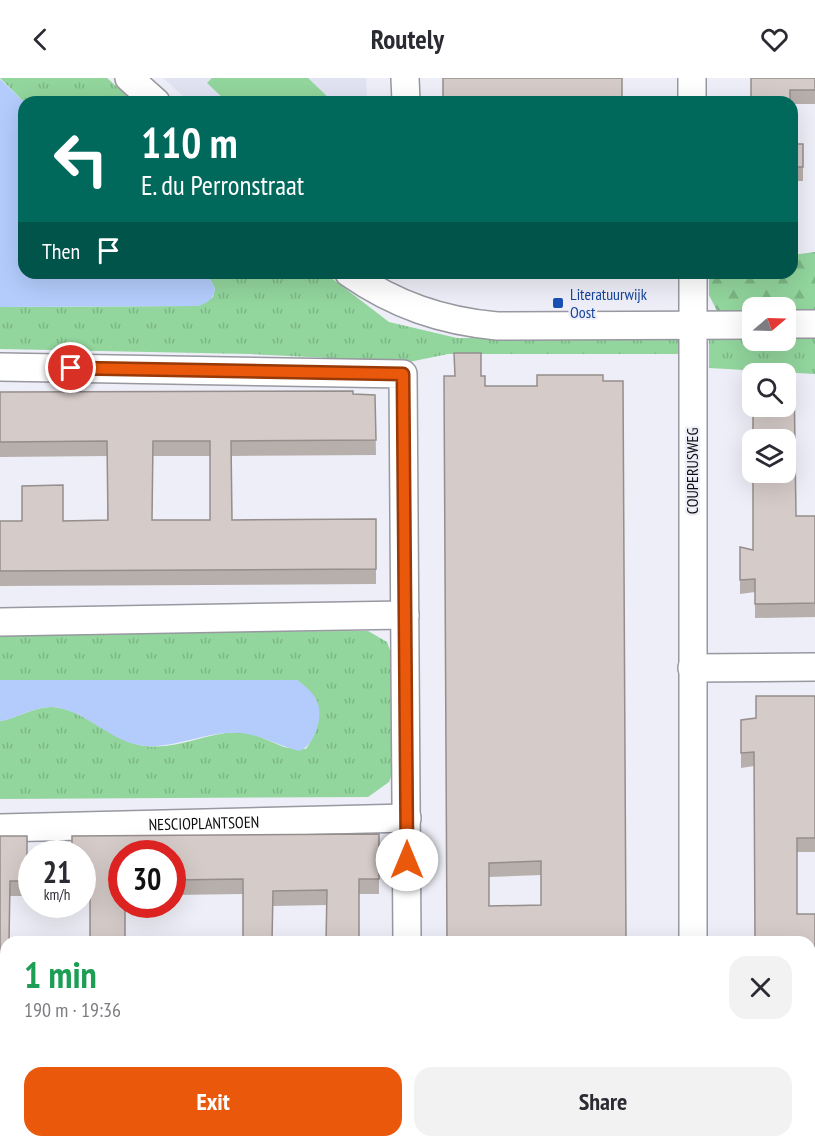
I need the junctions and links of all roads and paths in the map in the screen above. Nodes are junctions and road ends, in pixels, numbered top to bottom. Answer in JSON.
{"nodes":[{"id":1,"x":129,"y":78,"type":"edge"},
{"id":2,"x":405,"y":78,"type":"edge"},
{"id":3,"x":692,"y":78,"type":"edge"},
{"id":4,"x":149,"y":96,"type":"edge"},
{"id":5,"x":406,"y":96,"type":"edge"},
{"id":6,"x":692,"y":96,"type":"edge"},
{"id":7,"x":359,"y":279,"type":"edge"},
{"id":8,"x":693,"y":279,"type":"edge"},
{"id":9,"x":796,"y":324,"type":"edge"},
{"id":10,"x":815,"y":324,"type":"edge"},
{"id":11,"x":693,"y":325,"type":"junction"},
{"id":12,"x":742,"y":325,"type":"edge"},
{"id":13,"x":0,"y":367,"type":"edge"},
{"id":14,"x":405,"y":615,"type":"junction"},
{"id":15,"x":0,"y":621,"type":"edge"},
{"id":16,"x":815,"y":667,"type":"edge"},
{"id":17,"x":692,"y":668,"type":"junction"},
{"id":18,"x":406,"y":818,"type":"junction"},
{"id":19,"x":0,"y":828,"type":"edge"},
{"id":20,"x":407,"y":936,"type":"edge"},
{"id":21,"x":693,"y":936,"type":"edge"}],
"edges":[{"from":1,"to":4,"type":"street"},
{"from":2,"to":5,"type":"street"},
{"from":3,"to":6,"type":"street"},
{"from":7,"to":11,"type":"street"},
{"from":8,"to":11,"type":"street","name":"COUPERUSWEG"},
{"from":9,"to":10,"type":"street"},
{"from":11,"to":12,"type":"street"},
{"from":11,"to":17,"type":"street","name":"COUPERUSWEG"},
{"from":13,"to":14,"type":"street"},
{"from":14,"to":15,"type":"street"},
{"from":14,"to":18,"type":"street"},
{"from":16,"to":17,"type":"street"},
{"from":17,"to":21,"type":"street","name":"COUPERUSWEG"},
{"from":18,"to":19,"type":"street","name":"NESCIOPLANTSOEN"},
{"from":18,"to":20,"type":"street"}]}
